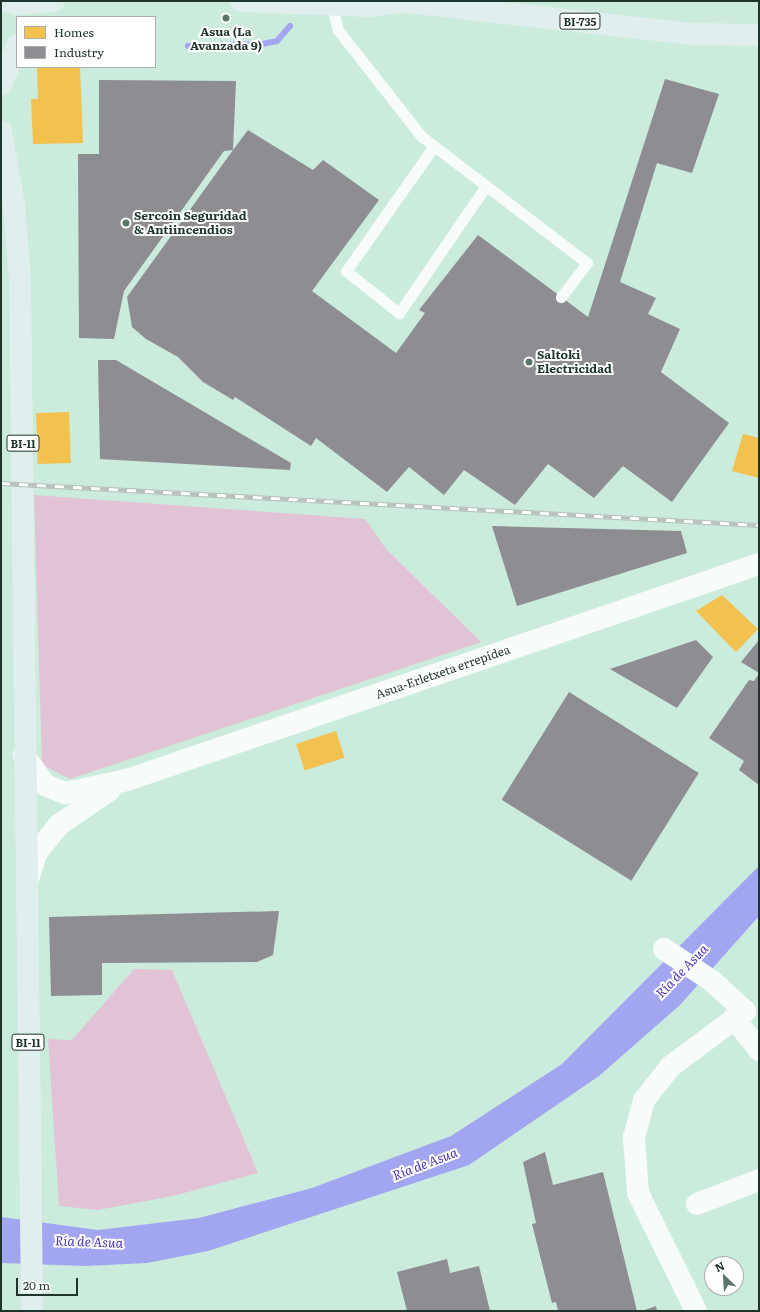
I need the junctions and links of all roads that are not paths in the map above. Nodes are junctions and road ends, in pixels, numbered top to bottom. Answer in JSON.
{"nodes":[{"id":1,"x":6,"y":1,"type":"edge"},
{"id":2,"x":240,"y":1,"type":"edge"},
{"id":3,"x":398,"y":1,"type":"edge"},
{"id":4,"x":402,"y":1,"type":"edge"},
{"id":5,"x":332,"y":5,"type":"junction"},
{"id":6,"x":44,"y":7,"type":"edge"},
{"id":7,"x":759,"y":35,"type":"edge"},
{"id":8,"x":16,"y":48,"type":"edge"},
{"id":9,"x":1,"y":85,"type":"edge"},
{"id":10,"x":1,"y":131,"type":"edge"},
{"id":11,"x":434,"y":146,"type":"junction"},
{"id":12,"x":486,"y":186,"type":"junction"},
{"id":13,"x":561,"y":297,"type":"dead end"},
{"id":14,"x":759,"y":564,"type":"edge"},
{"id":15,"x":24,"y":755,"type":"junction"},
{"id":16,"x":127,"y":780,"type":"junction"},
{"id":17,"x":25,"y":888,"type":"junction"},
{"id":18,"x":664,"y":949,"type":"dead end"},
{"id":19,"x":734,"y":1018,"type":"junction"},
{"id":20,"x":759,"y":1050,"type":"edge"},
{"id":21,"x":759,"y":1180,"type":"edge"},
{"id":22,"x":697,"y":1204,"type":"dead end"},
{"id":23,"x":32,"y":1311,"type":"edge"},
{"id":24,"x":696,"y":1311,"type":"edge"}],
"edges":[{"from":1,"to":6,"type":"main road"},
{"from":2,"to":5,"type":"main road","number":"BI-735"},
{"from":3,"to":4,"type":"main road","number":"BI-735"},
{"from":4,"to":5,"type":"main road","number":"BI-735"},
{"from":4,"to":7,"type":"main road","number":"BI-735"},
{"from":5,"to":11,"type":"lane"},
{"from":8,"to":9,"type":"main road"},
{"from":10,"to":15,"type":"main road","number":"BI-11"},
{"from":11,"to":12,"type":"lane"},
{"from":11,"to":12,"type":"lane"},
{"from":12,"to":13,"type":"lane"},
{"from":14,"to":16,"type":"street","name":"Asua-Erletxeta errepidea"},
{"from":15,"to":16,"type":"street"},
{"from":15,"to":17,"type":"main road","number":"BI-11"},
{"from":16,"to":17,"type":"street"},
{"from":17,"to":23,"type":"main road","number":"BI-11"},
{"from":18,"to":19,"type":"street"},
{"from":19,"to":20,"type":"street"},
{"from":19,"to":24,"type":"street"},
{"from":21,"to":22,"type":"street"}]}
